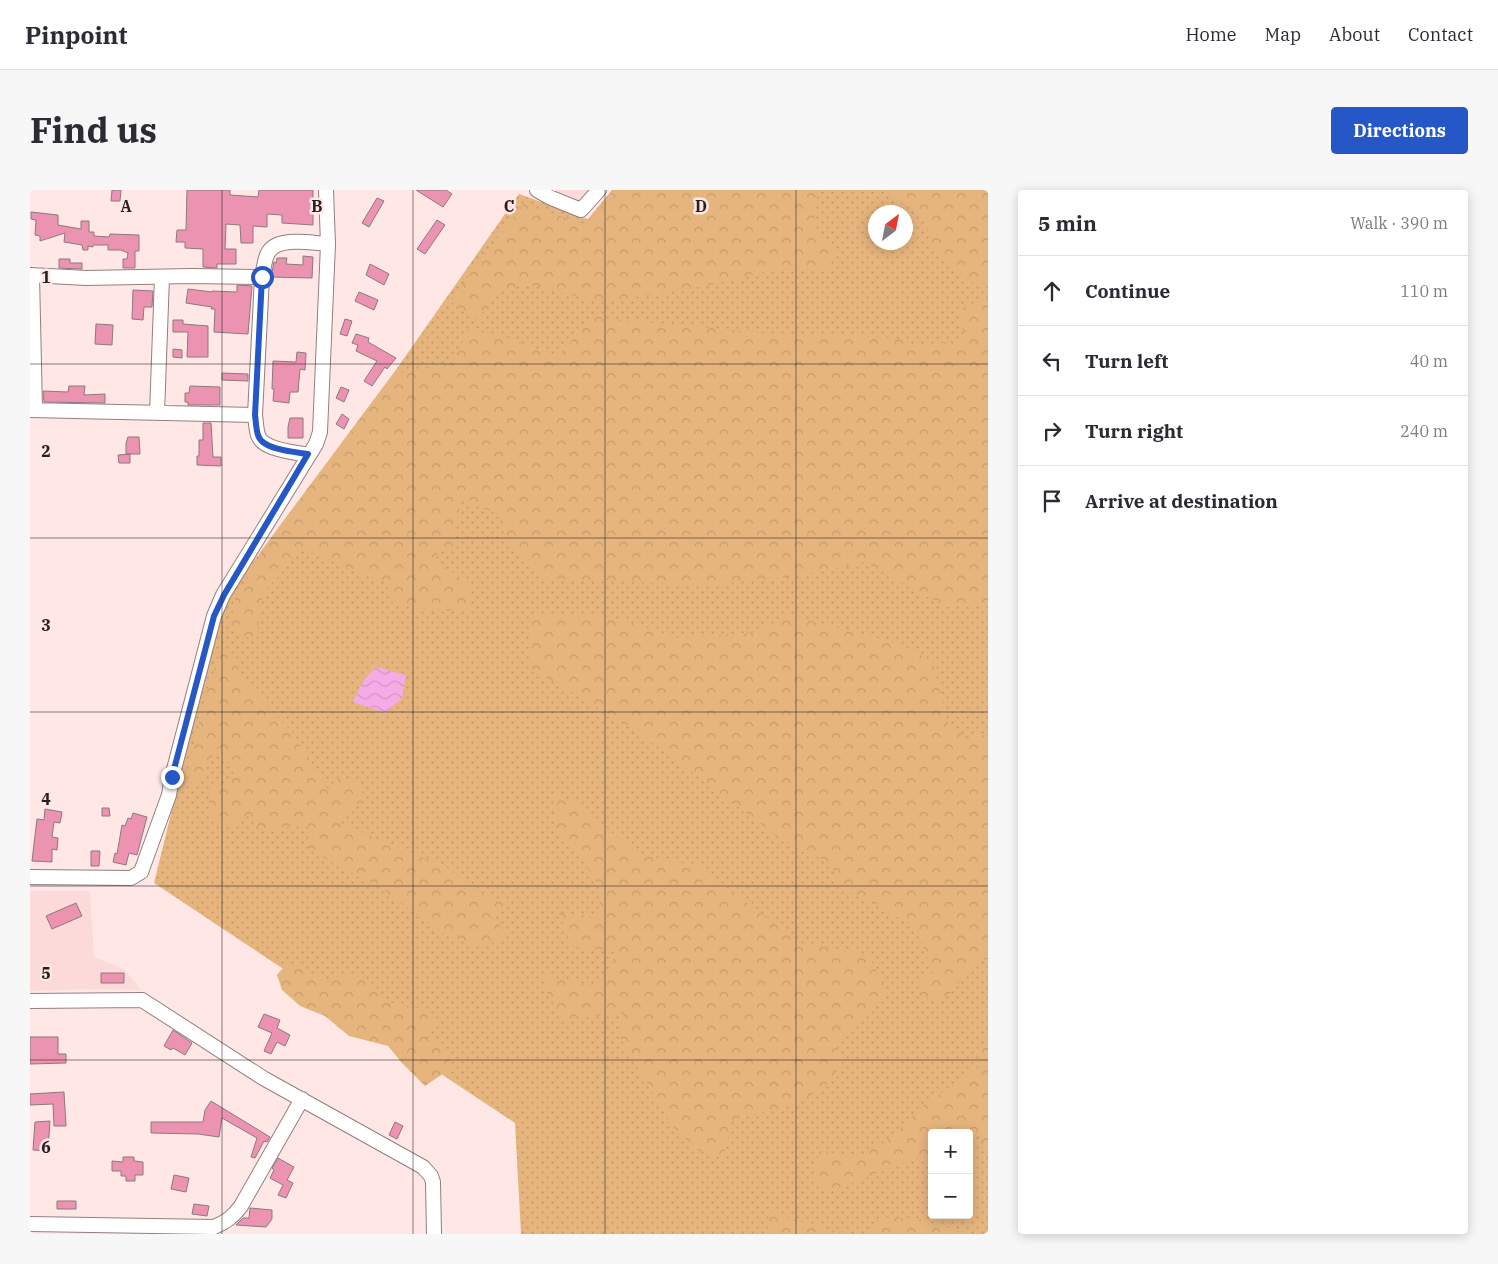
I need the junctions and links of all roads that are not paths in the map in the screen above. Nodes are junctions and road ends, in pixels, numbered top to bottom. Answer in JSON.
{"nodes":[{"id":1,"x":326,"y":190,"type":"edge"},
{"id":2,"x":536,"y":190,"type":"edge"},
{"id":3,"x":599,"y":190,"type":"edge"},
{"id":4,"x":328,"y":244,"type":"junction"},
{"id":5,"x":31,"y":275,"type":"edge"},
{"id":6,"x":162,"y":277,"type":"junction"},
{"id":7,"x":262,"y":277,"type":"junction"},
{"id":8,"x":32,"y":410,"type":"edge"},
{"id":9,"x":157,"y":413,"type":"junction"},
{"id":10,"x":255,"y":415,"type":"junction"},
{"id":11,"x":308,"y":454,"type":"junction"},
{"id":12,"x":30,"y":877,"type":"edge"},
{"id":13,"x":30,"y":1001,"type":"edge"},
{"id":14,"x":302,"y":1099,"type":"junction"},
{"id":15,"x":30,"y":1224,"type":"edge"},
{"id":16,"x":434,"y":1234,"type":"edge"}],
"edges":[{"from":1,"to":4,"type":"street"},
{"from":2,"to":3,"type":"street"},
{"from":4,"to":7,"type":"street"},
{"from":4,"to":11,"type":"street"},
{"from":5,"to":6,"type":"street"},
{"from":5,"to":8,"type":"street"},
{"from":6,"to":7,"type":"street"},
{"from":6,"to":9,"type":"street"},
{"from":7,"to":10,"type":"street"},
{"from":8,"to":9,"type":"street"},
{"from":9,"to":10,"type":"street"},
{"from":10,"to":11,"type":"street"},
{"from":11,"to":12,"type":"street"},
{"from":13,"to":14,"type":"street"},
{"from":14,"to":15,"type":"street"},
{"from":14,"to":16,"type":"street"}]}
